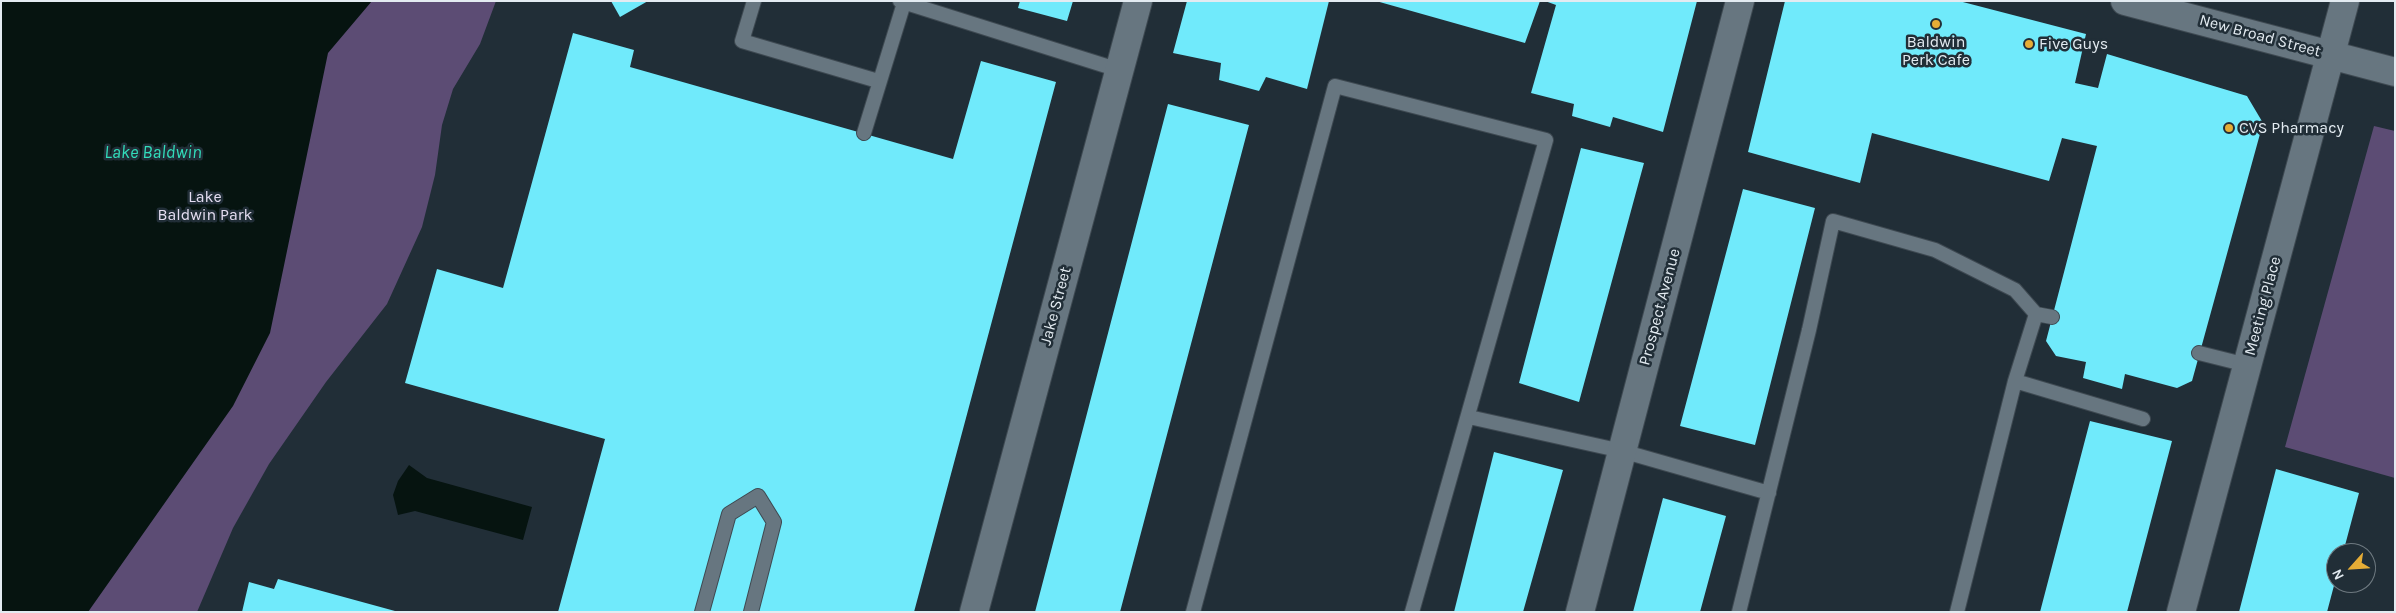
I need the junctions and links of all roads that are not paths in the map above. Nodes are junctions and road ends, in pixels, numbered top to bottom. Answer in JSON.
{"nodes":[{"id":1,"x":754,"y":1,"type":"edge"},
{"id":2,"x":1138,"y":1,"type":"edge"},
{"id":3,"x":1740,"y":1,"type":"edge"},
{"id":4,"x":2125,"y":1,"type":"edge"},
{"id":5,"x":2345,"y":1,"type":"edge"},
{"id":6,"x":902,"y":2,"type":"edge"},
{"id":7,"x":2331,"y":55,"type":"junction"},
{"id":8,"x":1119,"y":70,"type":"junction"},
{"id":9,"x":2395,"y":72,"type":"edge"},
{"id":10,"x":878,"y":81,"type":"junction"},
{"id":11,"x":864,"y":133,"type":"dead end"},
{"id":12,"x":2036,"y":314,"type":"junction"},
{"id":13,"x":2052,"y":317,"type":"dead end"},
{"id":14,"x":2200,"y":353,"type":"dead end"},
{"id":15,"x":2247,"y":365,"type":"junction"},
{"id":16,"x":2015,"y":381,"type":"junction"},
{"id":17,"x":1468,"y":416,"type":"junction"},
{"id":18,"x":2143,"y":419,"type":"dead end"},
{"id":19,"x":1622,"y":451,"type":"junction"},
{"id":20,"x":1768,"y":493,"type":"junction"},
{"id":21,"x":702,"y":612,"type":"edge"},
{"id":22,"x":750,"y":612,"type":"edge"},
{"id":23,"x":974,"y":612,"type":"edge"},
{"id":24,"x":1193,"y":612,"type":"edge"},
{"id":25,"x":1412,"y":612,"type":"edge"},
{"id":26,"x":1580,"y":612,"type":"edge"},
{"id":27,"x":1739,"y":612,"type":"edge"},
{"id":28,"x":1956,"y":612,"type":"edge"},
{"id":29,"x":2181,"y":612,"type":"edge"}],
"edges":[{"from":1,"to":10,"type":"lane"},
{"from":2,"to":8,"type":"street","name":"Jake Street"},
{"from":3,"to":19,"type":"street","name":"Prospect Avenue"},
{"from":4,"to":7,"type":"street","name":"New Broad Street"},
{"from":5,"to":7,"type":"street","name":"Meeting Place"},
{"from":6,"to":8,"type":"lane"},
{"from":6,"to":10,"type":"lane"},
{"from":7,"to":9,"type":"street","name":"New Broad Street"},
{"from":7,"to":15,"type":"street","name":"Meeting Place"},
{"from":8,"to":23,"type":"street","name":"Jake Street"},
{"from":10,"to":11,"type":"lane"},
{"from":12,"to":13,"type":"lane"},
{"from":12,"to":16,"type":"lane"},
{"from":12,"to":20,"type":"lane"},
{"from":14,"to":15,"type":"lane"},
{"from":15,"to":29,"type":"street","name":"Meeting Place"},
{"from":16,"to":18,"type":"lane"},
{"from":16,"to":28,"type":"lane"},
{"from":17,"to":19,"type":"lane"},
{"from":17,"to":24,"type":"lane"},
{"from":17,"to":25,"type":"lane"},
{"from":19,"to":20,"type":"lane"},
{"from":19,"to":26,"type":"street","name":"Prospect Avenue"},
{"from":20,"to":27,"type":"lane"},
{"from":21,"to":22,"type":"lane"}]}
